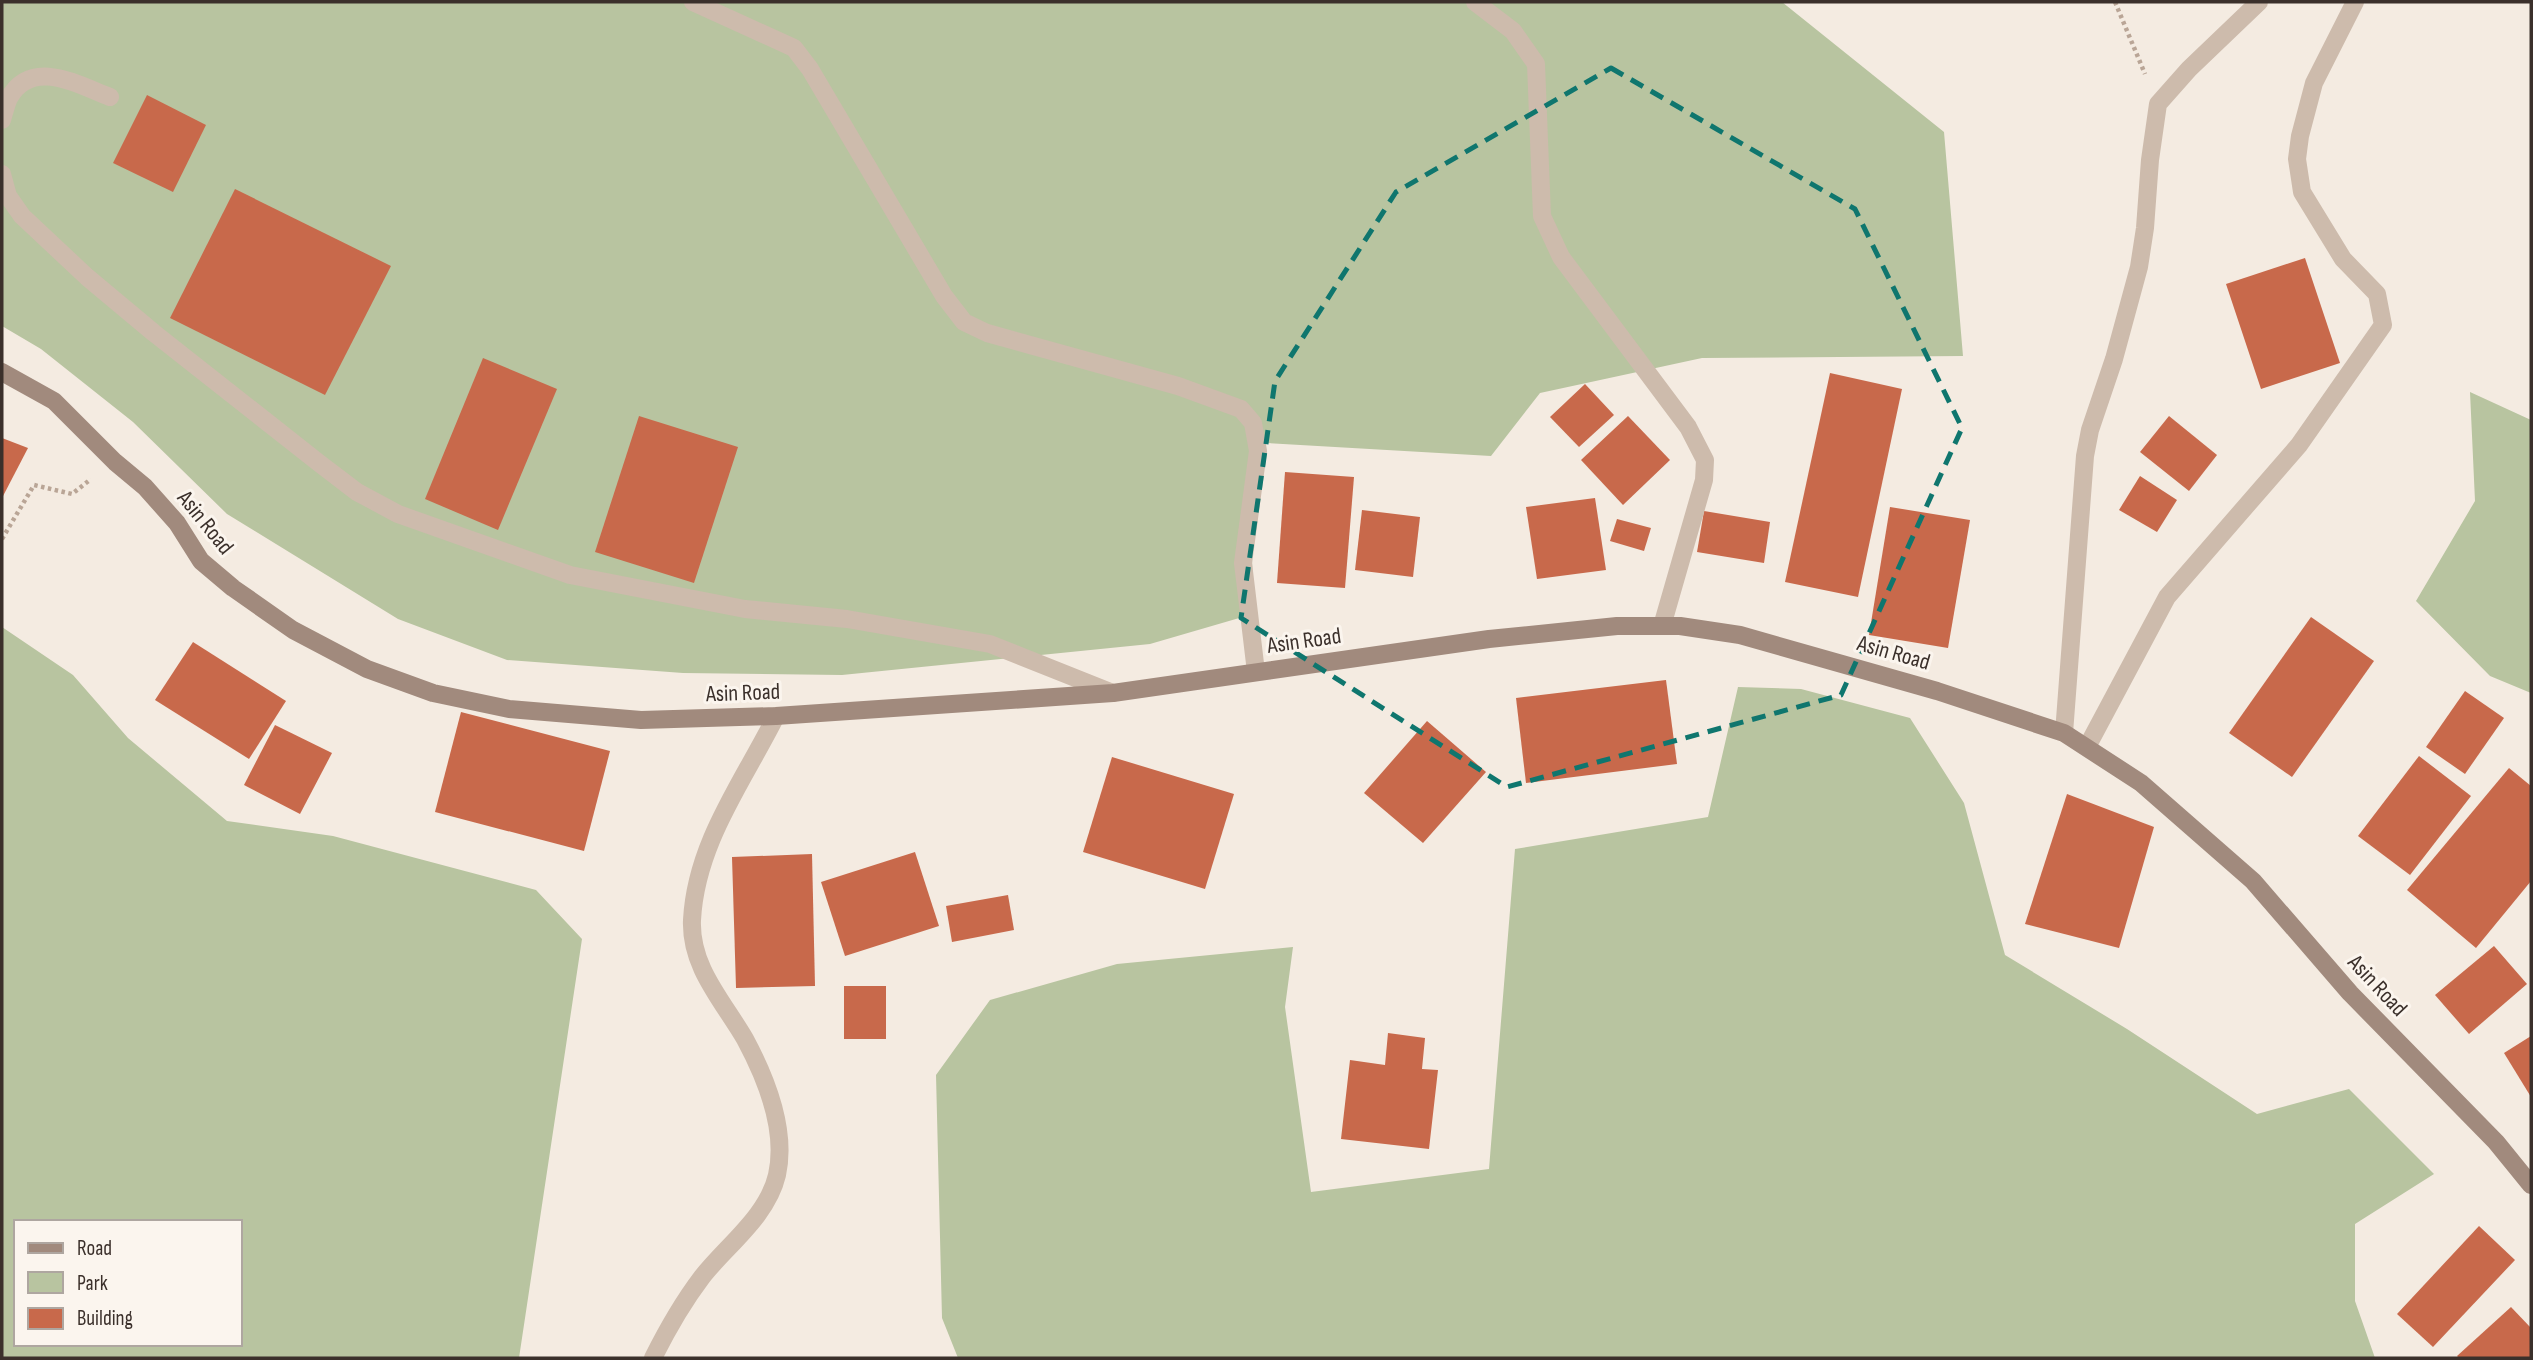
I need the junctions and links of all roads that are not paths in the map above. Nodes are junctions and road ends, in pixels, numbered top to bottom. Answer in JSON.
{"nodes":[{"id":1,"x":693,"y":2,"type":"edge"},
{"id":2,"x":1475,"y":2,"type":"edge"},
{"id":3,"x":2259,"y":2,"type":"edge"},
{"id":4,"x":2355,"y":2,"type":"edge"},
{"id":5,"x":110,"y":97,"type":"dead end"},
{"id":6,"x":2,"y":120,"type":"edge"},
{"id":7,"x":2,"y":174,"type":"edge"},
{"id":8,"x":2,"y":372,"type":"edge"},
{"id":9,"x":1662,"y":626,"type":"junction"},
{"id":10,"x":1256,"y":672,"type":"junction"},
{"id":11,"x":1112,"y":693,"type":"junction"},
{"id":12,"x":776,"y":716,"type":"junction"},
{"id":13,"x":2064,"y":733,"type":"junction"},
{"id":14,"x":2087,"y":747,"type":"junction"},
{"id":15,"x":2531,"y":1185,"type":"edge"},
{"id":16,"x":653,"y":1358,"type":"edge"}],
"edges":[{"from":1,"to":10,"type":"street"},
{"from":2,"to":9,"type":"street"},
{"from":3,"to":13,"type":"street"},
{"from":4,"to":14,"type":"street"},
{"from":5,"to":6,"type":"street"},
{"from":7,"to":11,"type":"street"},
{"from":8,"to":12,"type":"main road","name":"Asin Road"},
{"from":9,"to":10,"type":"main road","name":"Asin Road"},
{"from":9,"to":13,"type":"main road","name":"Asin Road"},
{"from":10,"to":11,"type":"main road","name":"Asin Road"},
{"from":11,"to":12,"type":"main road","name":"Asin Road"},
{"from":12,"to":16,"type":"street"},
{"from":13,"to":14,"type":"main road","name":"Asin Road"},
{"from":14,"to":15,"type":"main road","name":"Asin Road"}]}
